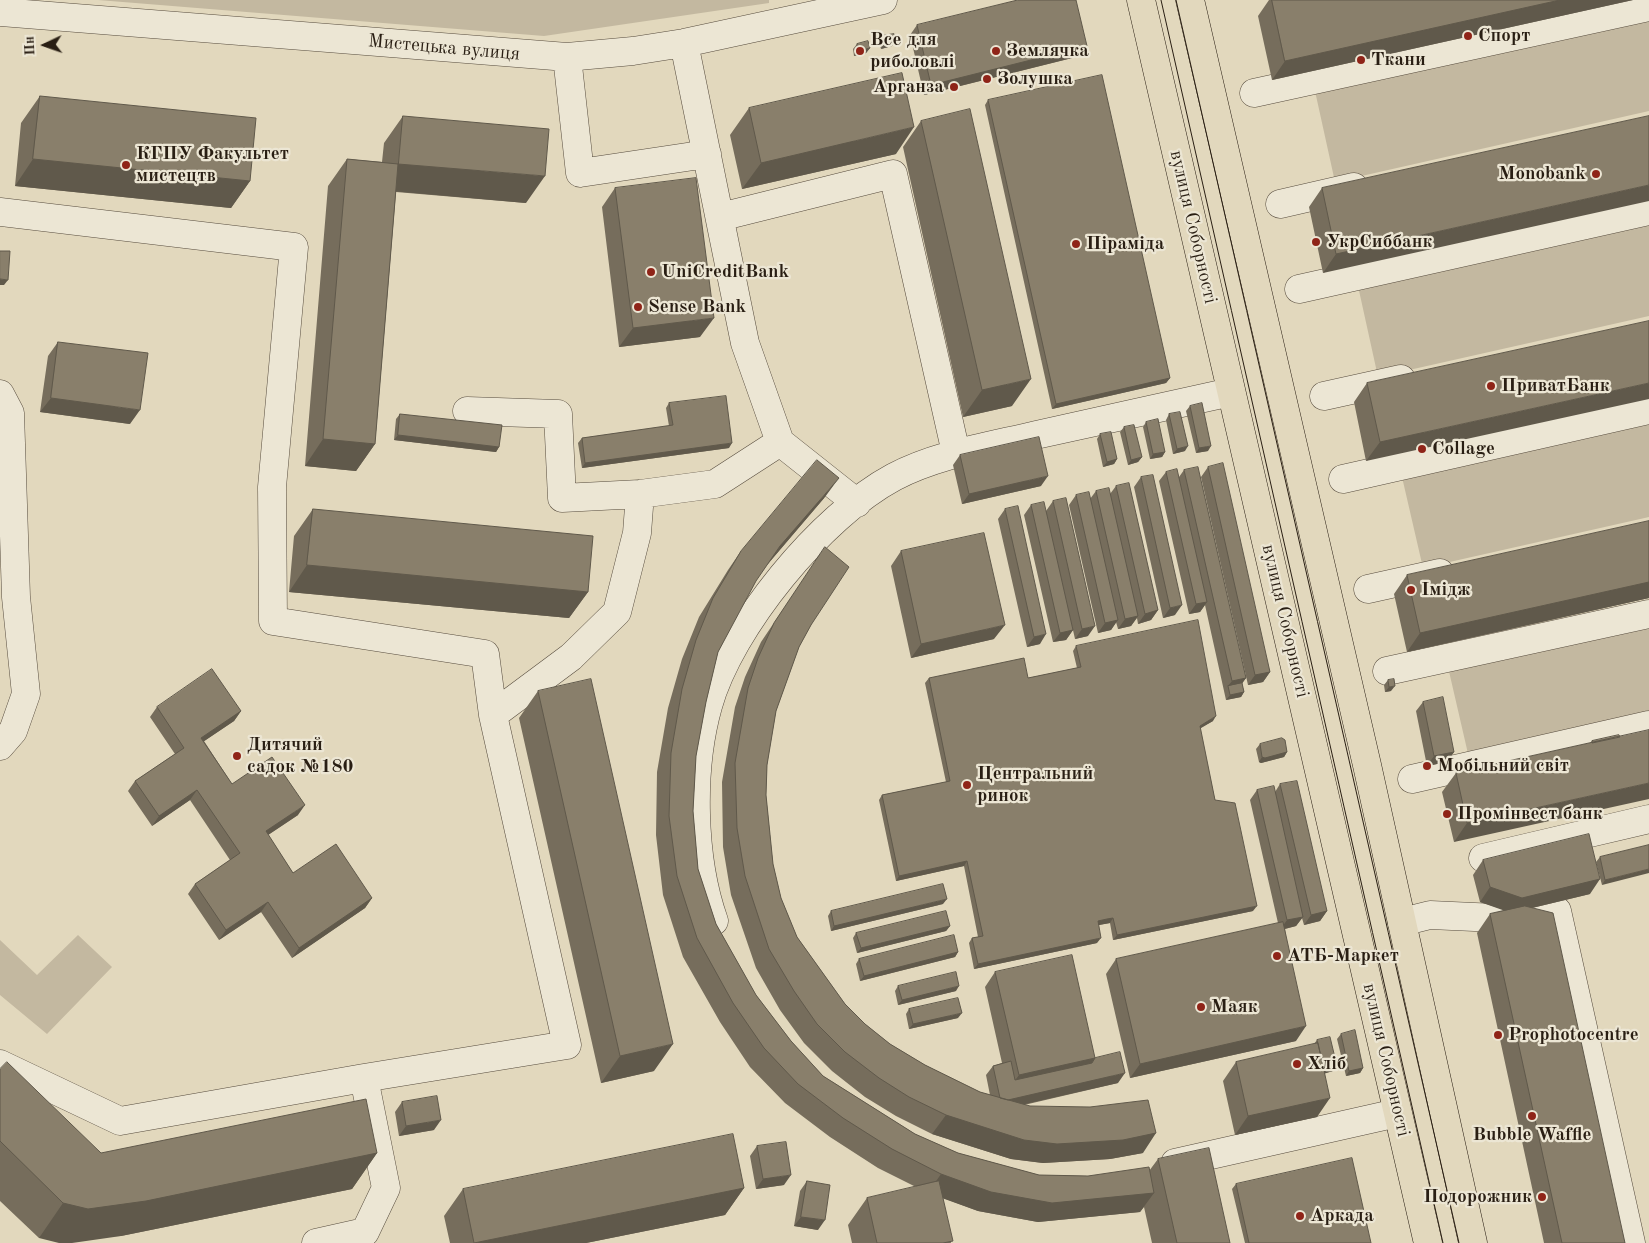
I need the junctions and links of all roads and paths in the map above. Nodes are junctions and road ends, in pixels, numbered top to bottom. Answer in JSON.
{"nodes":[{"id":1,"x":883,"y":0,"type":"edge"},
{"id":2,"x":1141,"y":0,"type":"edge"},
{"id":3,"x":1190,"y":0,"type":"edge"},
{"id":4,"x":1649,"y":7,"type":"edge"},
{"id":5,"x":60,"y":8,"type":"edge"},
{"id":6,"x":788,"y":10,"type":"edge"},
{"id":7,"x":0,"y":12,"type":"edge"},
{"id":8,"x":684,"y":43,"type":"junction"},
{"id":9,"x":567,"y":57,"type":"junction"},
{"id":10,"x":1254,"y":93,"type":"dead end"},
{"id":11,"x":707,"y":154,"type":"junction"},
{"id":12,"x":1377,"y":182,"type":"edge"},
{"id":13,"x":1280,"y":204,"type":"dead end"},
{"id":14,"x":1649,"y":211,"type":"edge"},
{"id":15,"x":0,"y":212,"type":"edge"},
{"id":16,"x":720,"y":217,"type":"junction"},
{"id":17,"x":1299,"y":289,"type":"dead end"},
{"id":18,"x":1429,"y":373,"type":"edge"},
{"id":19,"x":1231,"y":392,"type":"junction"},
{"id":20,"x":0,"y":394,"type":"edge"},
{"id":21,"x":1324,"y":396,"type":"dead end"},
{"id":22,"x":1649,"y":410,"type":"edge"},
{"id":23,"x":467,"y":411,"type":"dead end"},
{"id":24,"x":780,"y":442,"type":"junction"},
{"id":25,"x":956,"y":453,"type":"junction"},
{"id":26,"x":1343,"y":478,"type":"dead end"},
{"id":27,"x":640,"y":494,"type":"junction"},
{"id":28,"x":7,"y":498,"type":"edge"},
{"id":29,"x":857,"y":503,"type":"junction"},
{"id":30,"x":1465,"y":567,"type":"edge"},
{"id":31,"x":1368,"y":589,"type":"dead end"},
{"id":32,"x":8,"y":596,"type":"edge"},
{"id":33,"x":1649,"y":614,"type":"edge"},
{"id":34,"x":1387,"y":671,"type":"dead end"},
{"id":35,"x":493,"y":715,"type":"junction"},
{"id":36,"x":1649,"y":725,"type":"edge"},
{"id":37,"x":0,"y":746,"type":"edge"},
{"id":38,"x":1412,"y":779,"type":"dead end"},
{"id":39,"x":1649,"y":819,"type":"edge"},
{"id":40,"x":1483,"y":858,"type":"edge"},
{"id":41,"x":1402,"y":922,"type":"junction"},
{"id":42,"x":723,"y":948,"type":"edge"},
{"id":43,"x":0,"y":1064,"type":"edge"},
{"id":44,"x":364,"y":1078,"type":"junction"},
{"id":45,"x":1397,"y":1113,"type":"junction"},
{"id":46,"x":1149,"y":1169,"type":"edge"},
{"id":47,"x":316,"y":1243,"type":"edge"},
{"id":48,"x":1428,"y":1243,"type":"edge"},
{"id":49,"x":1472,"y":1243,"type":"edge"},
{"id":50,"x":1631,"y":1243,"type":"edge"}],
"edges":[{"from":1,"to":6,"type":"street","name":"Мистецька вулиця"},
{"from":2,"to":19,"type":"main road","name":"вулиця Соборності"},
{"from":3,"to":41,"type":"main road"},
{"from":4,"to":10,"type":"street"},
{"from":5,"to":7,"type":"street","name":"Мистецька вулиця"},
{"from":5,"to":9,"type":"street","name":"Мистецька вулиця"},
{"from":6,"to":8,"type":"street","name":"Мистецька вулиця"},
{"from":8,"to":9,"type":"street","name":"Мистецька вулиця"},
{"from":8,"to":11,"type":"street"},
{"from":9,"to":11,"type":"street"},
{"from":11,"to":16,"type":"street"},
{"from":12,"to":13,"type":"street"},
{"from":14,"to":17,"type":"street"},
{"from":15,"to":35,"type":"street"},
{"from":16,"to":24,"type":"street"},
{"from":16,"to":25,"type":"street"},
{"from":18,"to":21,"type":"street"},
{"from":19,"to":25,"type":"street"},
{"from":19,"to":45,"type":"main road","name":"вулиця Соборності"},
{"from":20,"to":28,"type":"street"},
{"from":22,"to":26,"type":"street"},
{"from":23,"to":27,"type":"street"},
{"from":24,"to":27,"type":"street"},
{"from":24,"to":29,"type":"street"},
{"from":25,"to":29,"type":"street"},
{"from":27,"to":35,"type":"street"},
{"from":28,"to":32,"type":"street"},
{"from":29,"to":42,"type":"street"},
{"from":30,"to":31,"type":"street"},
{"from":32,"to":37,"type":"street"},
{"from":33,"to":34,"type":"street"},
{"from":35,"to":44,"type":"street"},
{"from":36,"to":38,"type":"street"},
{"from":39,"to":40,"type":"street"},
{"from":41,"to":49,"type":"main road"},
{"from":41,"to":50,"type":"street"},
{"from":43,"to":44,"type":"street"},
{"from":44,"to":47,"type":"street"},
{"from":45,"to":46,"type":"street"},
{"from":45,"to":48,"type":"main road","name":"вулиця Соборності"}]}
